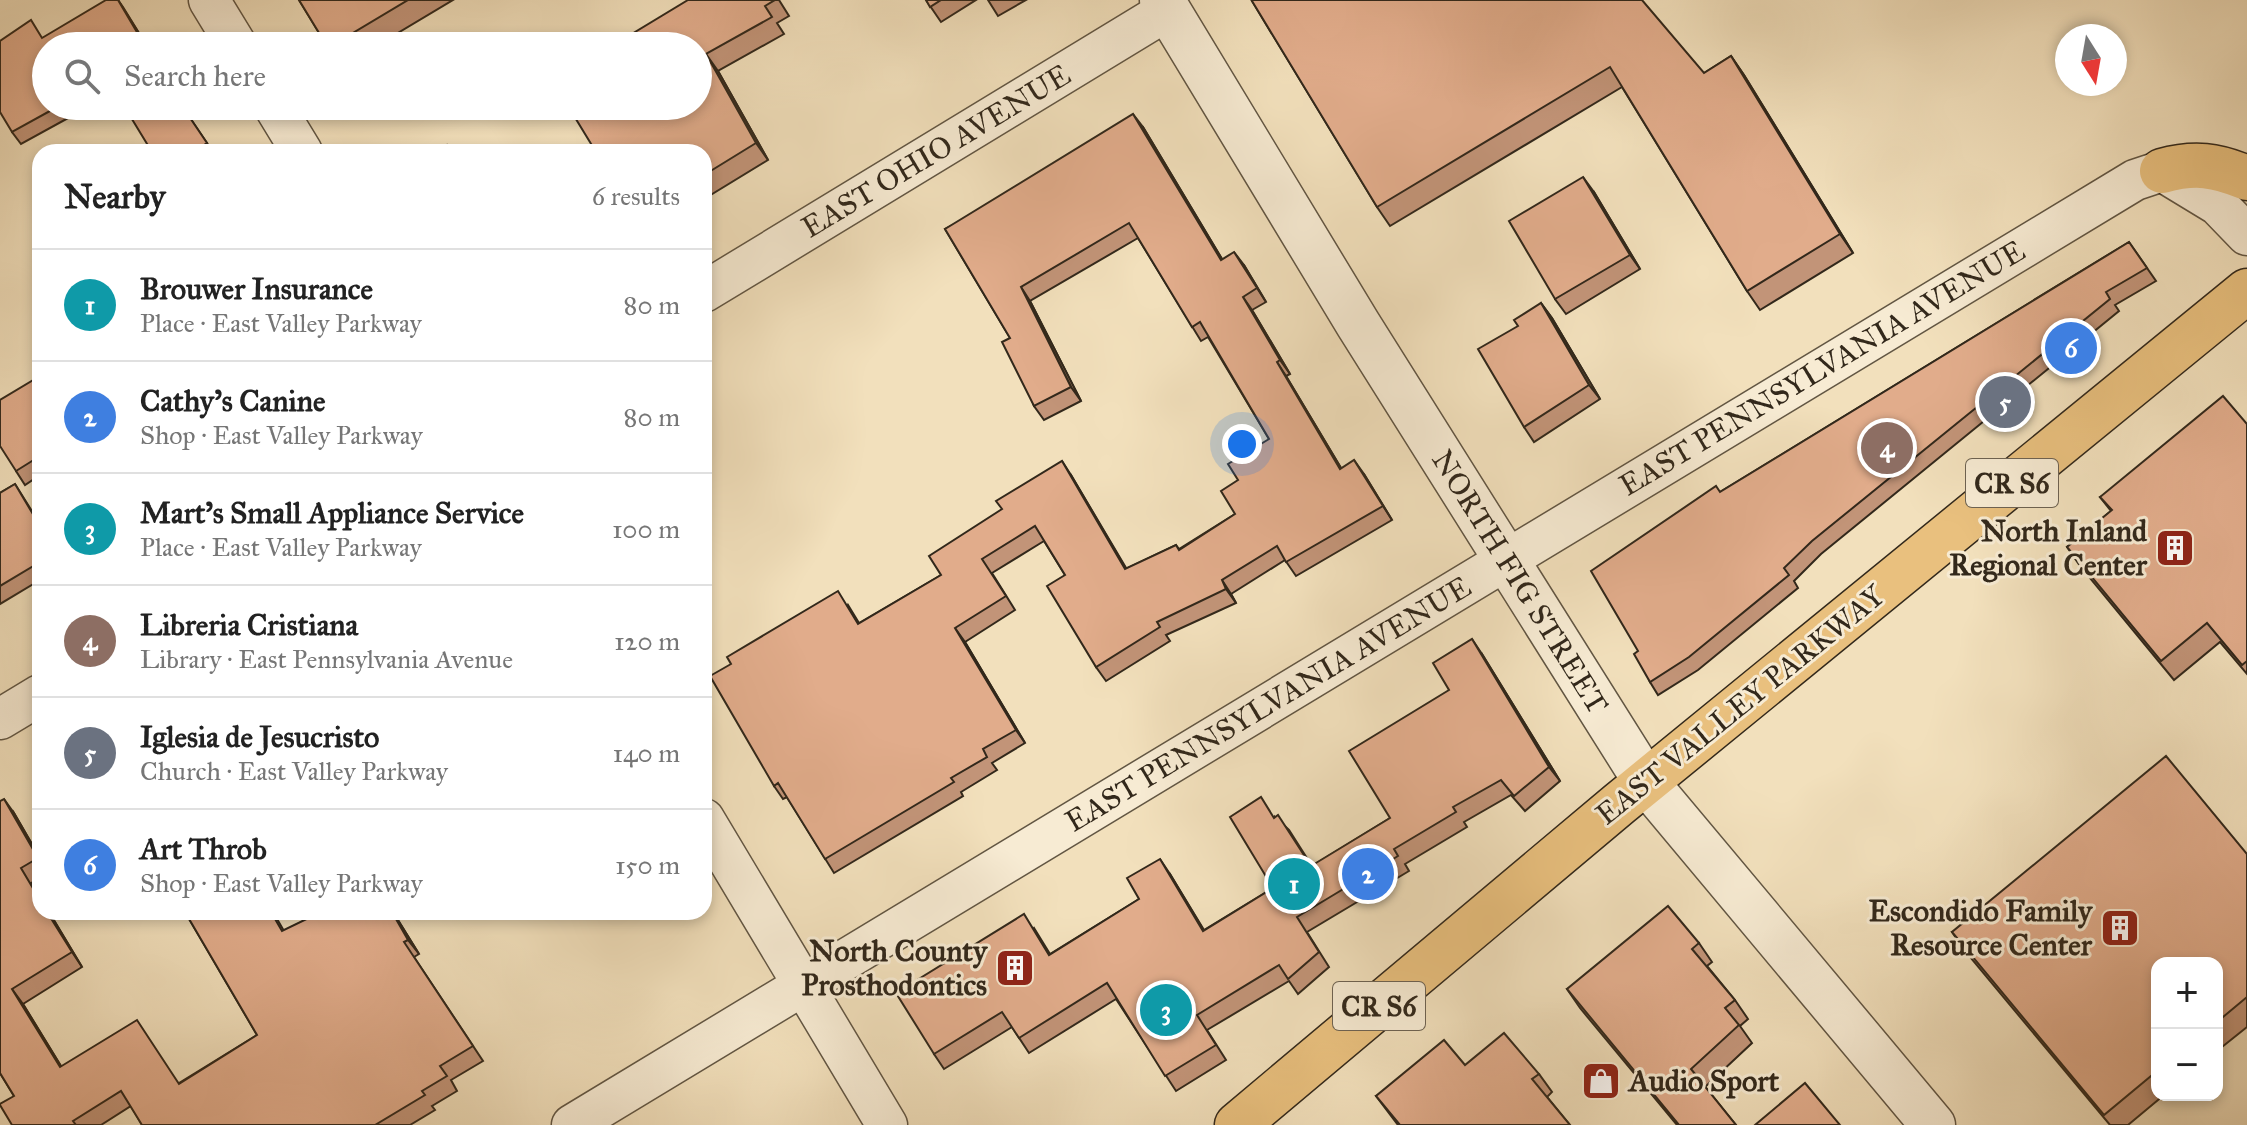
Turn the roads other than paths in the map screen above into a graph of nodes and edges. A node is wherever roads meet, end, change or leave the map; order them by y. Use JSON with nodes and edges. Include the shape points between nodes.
{"nodes":[{"id":1,"x":209,"y":0,"type":"edge"},
{"id":2,"x":1165,"y":5,"type":"edge"},
{"id":3,"x":228,"y":32,"type":"edge"},
{"id":4,"x":283,"y":120,"type":"edge"},
{"id":5,"x":297,"y":144,"type":"edge"},
{"id":6,"x":2162,"y":171,"type":"junction"},
{"id":7,"x":2247,"y":178,"type":"edge"},
{"id":8,"x":2247,"y":235,"type":"edge"},
{"id":9,"x":712,"y":287,"type":"edge"},
{"id":10,"x":2247,"y":291,"type":"edge"},
{"id":11,"x":1505,"y":560,"type":"junction"},
{"id":12,"x":32,"y":700,"type":"edge"},
{"id":13,"x":0,"y":719,"type":"edge"},
{"id":14,"x":1646,"y":782,"type":"junction"},
{"id":15,"x":712,"y":832,"type":"edge"},
{"id":16,"x":804,"y":984,"type":"junction"},
{"id":17,"x":572,"y":1125,"type":"edge"},
{"id":18,"x":887,"y":1125,"type":"edge"},
{"id":19,"x":1237,"y":1125,"type":"edge"},
{"id":20,"x":1933,"y":1125,"type":"edge"}],
"edges":[{"from":1,"to":3,"type":"street"},
{"from":2,"to":9,"type":"street","name":"EAST OHIO AVENUE"},
{"from":2,"to":11,"type":"street","name":"NORTH FIG STREET"},
{"from":4,"to":5,"type":"street"},
{"from":6,"to":7,"type":"main road","via":[[2187,164],[2216,165]]},
{"from":6,"to":8,"type":"street","via":[[2207,197]]},
{"from":6,"to":11,"type":"street","name":"EAST PENNSYLVANIA AVENUE","via":[[2135,180]]},
{"from":10,"to":14,"type":"main road","name":"EAST VALLEY PARKWAY","number":"CR S6"},
{"from":11,"to":14,"type":"street","name":"NORTH FIG STREET"},
{"from":11,"to":16,"type":"street","name":"EAST PENNSYLVANIA AVENUE"},
{"from":12,"to":13,"type":"street"},
{"from":14,"to":19,"type":"main road","name":"EAST VALLEY PARKWAY","number":"CR S6"},
{"from":14,"to":20,"type":"street","name":"NORTH FIG STREET"},
{"from":15,"to":16,"type":"street"},
{"from":16,"to":17,"type":"street","name":"EAST PENNSYLVANIA AVENUE"},
{"from":16,"to":18,"type":"street"}]}
